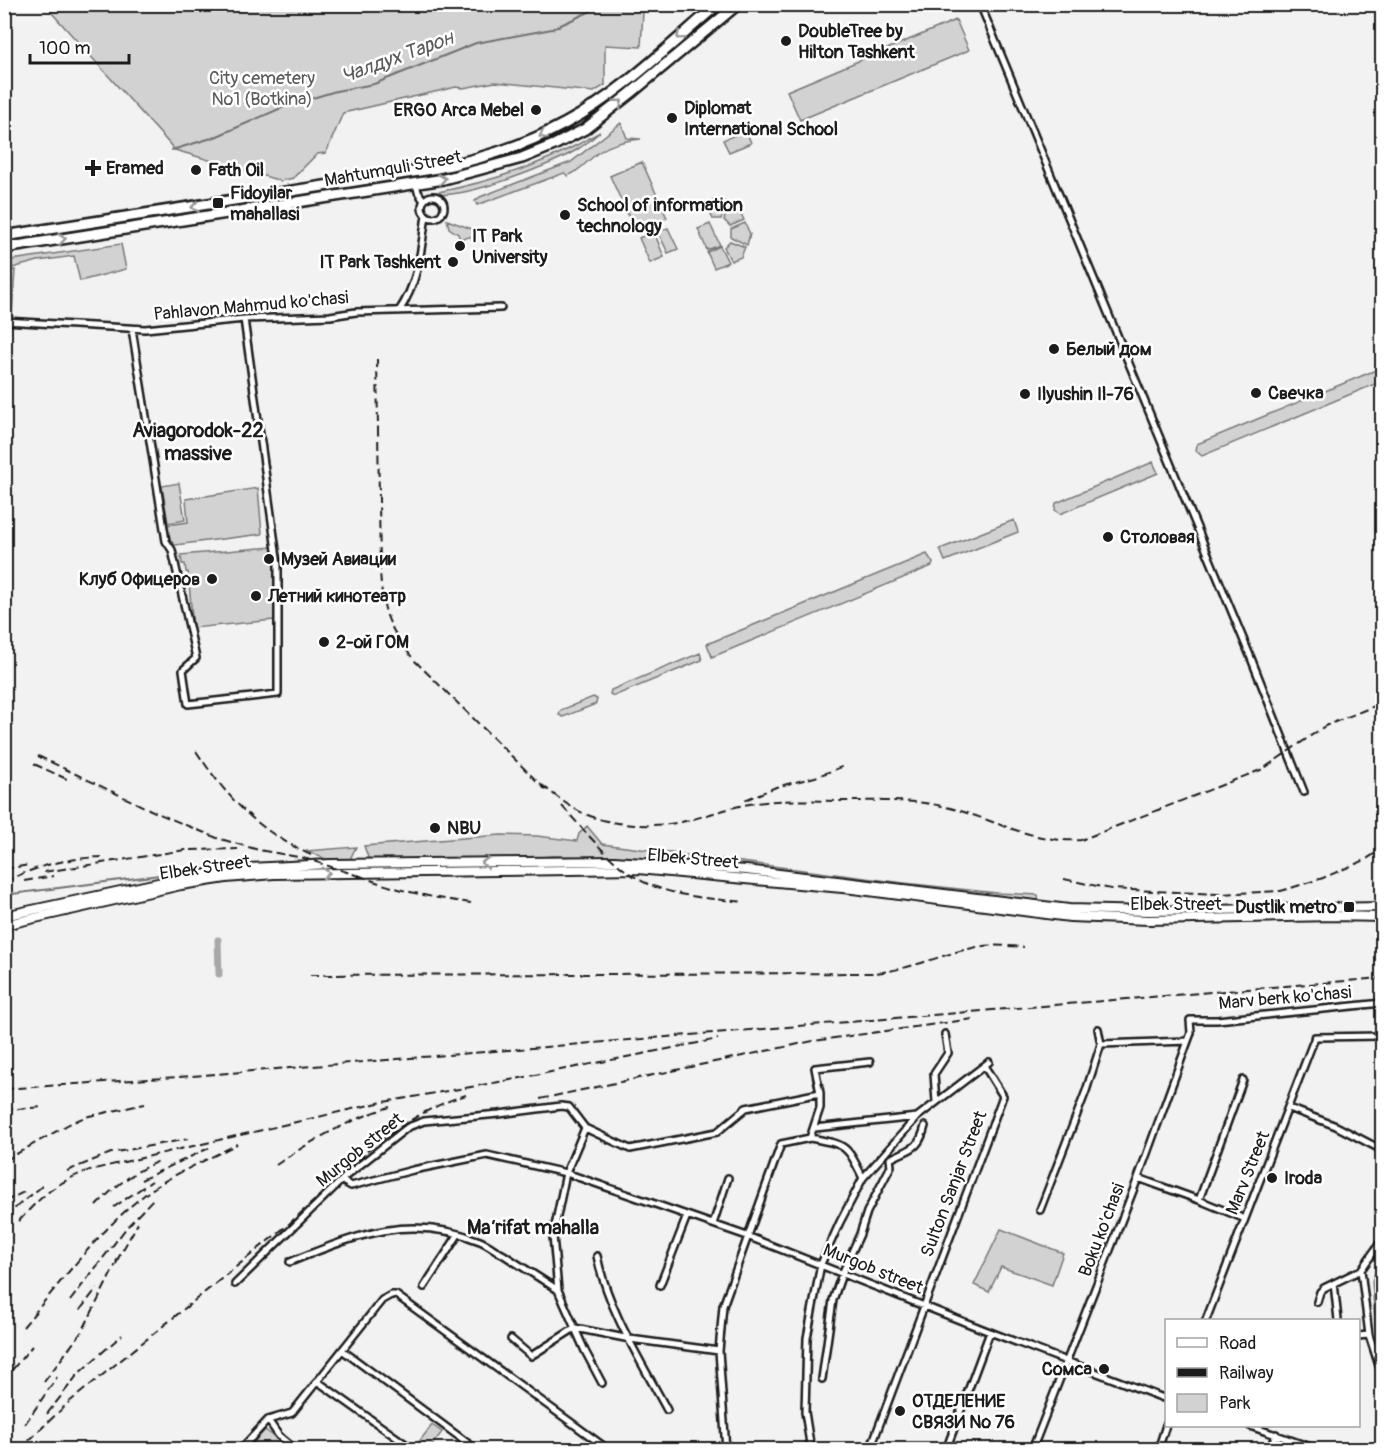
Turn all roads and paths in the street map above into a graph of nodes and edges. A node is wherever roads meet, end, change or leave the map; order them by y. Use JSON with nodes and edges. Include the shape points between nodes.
{"nodes":[{"id":1,"x":718,"y":4,"type":"edge"},
{"id":2,"x":738,"y":4,"type":"edge"},
{"id":3,"x":980,"y":4,"type":"edge"},
{"id":4,"x":416,"y":183,"type":"junction"},
{"id":5,"x":424,"y":201,"type":"junction"},
{"id":6,"x":426,"y":215,"type":"junction"},
{"id":7,"x":4,"y":237,"type":"edge"},
{"id":8,"x":4,"y":248,"type":"edge"},
{"id":9,"x":501,"y":308,"type":"dead end"},
{"id":10,"x":399,"y":311,"type":"junction"},
{"id":11,"x":244,"y":319,"type":"junction"},
{"id":12,"x":4,"y":321,"type":"edge"},
{"id":13,"x":132,"y":329,"type":"junction"},
{"id":14,"x":1304,"y":792,"type":"dead end"},
{"id":15,"x":1383,"y":907,"type":"edge"},
{"id":16,"x":4,"y":916,"type":"edge"},
{"id":17,"x":1383,"y":917,"type":"edge"},
{"id":18,"x":4,"y":925,"type":"edge"},
{"id":19,"x":1383,"y":1003,"type":"edge"},
{"id":20,"x":1190,"y":1020,"type":"joint"},
{"id":21,"x":1098,"y":1029,"type":"dead end"},
{"id":22,"x":945,"y":1034,"type":"dead end"},
{"id":23,"x":1383,"y":1036,"type":"edge"},
{"id":24,"x":1188,"y":1041,"type":"junction"},
{"id":25,"x":1101,"y":1044,"type":"junction"},
{"id":26,"x":870,"y":1062,"type":"dead end"},
{"id":27,"x":1243,"y":1080,"type":"dead end"},
{"id":28,"x":820,"y":1094,"type":"junction"},
{"id":29,"x":936,"y":1102,"type":"junction"},
{"id":30,"x":1289,"y":1108,"type":"junction"},
{"id":31,"x":917,"y":1117,"type":"junction"},
{"id":32,"x":925,"y":1126,"type":"dead end"},
{"id":33,"x":585,"y":1128,"type":"junction"},
{"id":34,"x":815,"y":1128,"type":"junction"},
{"id":35,"x":810,"y":1138,"type":"junction"},
{"id":36,"x":1383,"y":1150,"type":"edge"},
{"id":37,"x":566,"y":1173,"type":"junction"},
{"id":38,"x":728,"y":1178,"type":"dead end"},
{"id":39,"x":863,"y":1178,"type":"junction"},
{"id":40,"x":1138,"y":1178,"type":"junction"},
{"id":41,"x":344,"y":1182,"type":"dead end"},
{"id":42,"x":1200,"y":1200,"type":"junction"},
{"id":43,"x":1040,"y":1210,"type":"dead end"},
{"id":44,"x":687,"y":1216,"type":"junction"},
{"id":45,"x":1245,"y":1219,"type":"junction"},
{"id":46,"x":713,"y":1224,"type":"junction"},
{"id":47,"x":458,"y":1235,"type":"junction"},
{"id":48,"x":747,"y":1236,"type":"junction"},
{"id":49,"x":1383,"y":1240,"type":"edge"},
{"id":50,"x":597,"y":1256,"type":"dead end"},
{"id":51,"x":290,"y":1262,"type":"dead end"},
{"id":52,"x":821,"y":1264,"type":"junction"},
{"id":53,"x":1361,"y":1270,"type":"junction"},
{"id":54,"x":842,"y":1274,"type":"junction"},
{"id":55,"x":1334,"y":1283,"type":"junction"},
{"id":56,"x":235,"y":1284,"type":"dead end"},
{"id":57,"x":660,"y":1285,"type":"dead end"},
{"id":58,"x":424,"y":1287,"type":"dead end"},
{"id":59,"x":558,"y":1290,"type":"junction"},
{"id":60,"x":1317,"y":1302,"type":"dead end"},
{"id":61,"x":924,"y":1306,"type":"junction"},
{"id":62,"x":1206,"y":1319,"type":"edge"},
{"id":63,"x":1338,"y":1319,"type":"edge"},
{"id":64,"x":575,"y":1328,"type":"junction"},
{"id":65,"x":990,"y":1332,"type":"junction"},
{"id":66,"x":1368,"y":1335,"type":"junction"},
{"id":67,"x":1360,"y":1336,"type":"edge"},
{"id":68,"x":511,"y":1339,"type":"dead end"},
{"id":69,"x":630,"y":1339,"type":"junction"},
{"id":70,"x":342,"y":1350,"type":"junction"},
{"id":71,"x":719,"y":1351,"type":"junction"},
{"id":72,"x":1376,"y":1352,"type":"junction"},
{"id":73,"x":1383,"y":1353,"type":"edge"},
{"id":74,"x":1067,"y":1360,"type":"junction"},
{"id":75,"x":1383,"y":1375,"type":"edge"},
{"id":76,"x":822,"y":1379,"type":"dead end"},
{"id":77,"x":317,"y":1381,"type":"junction"},
{"id":78,"x":602,"y":1383,"type":"dead end"},
{"id":79,"x":1165,"y":1398,"type":"edge"},
{"id":80,"x":667,"y":1410,"type":"dead end"},
{"id":81,"x":1383,"y":1417,"type":"edge"},
{"id":82,"x":268,"y":1420,"type":"junction"},
{"id":83,"x":1166,"y":1427,"type":"edge"},
{"id":84,"x":1256,"y":1427,"type":"edge"},
{"id":85,"x":1276,"y":1434,"type":"junction"},
{"id":86,"x":240,"y":1449,"type":"edge"},
{"id":87,"x":296,"y":1449,"type":"edge"},
{"id":88,"x":414,"y":1449,"type":"edge"},
{"id":89,"x":477,"y":1449,"type":"edge"},
{"id":90,"x":609,"y":1449,"type":"edge"},
{"id":91,"x":726,"y":1449,"type":"edge"},
{"id":92,"x":811,"y":1449,"type":"edge"},
{"id":93,"x":870,"y":1449,"type":"edge"},
{"id":94,"x":946,"y":1449,"type":"edge"},
{"id":95,"x":1032,"y":1449,"type":"edge"},
{"id":96,"x":1158,"y":1449,"type":"edge"},
{"id":97,"x":1269,"y":1449,"type":"edge"},
{"id":98,"x":1319,"y":1449,"type":"edge"},
{"id":99,"x":1380,"y":1449,"type":"edge"}],
"edges":[{"from":1,"to":7,"type":"main road","name":"Mahtumquli Street","one_way":true,"via":[[601,101],[552,131],[499,153],[419,171]]},
{"from":4,"to":2,"type":"main road","name":"Mahtumquli Street","one_way":true,"via":[[511,162],[575,134],[618,104]]},
{"from":3,"to":14,"type":"street"},
{"from":4,"to":5,"type":"street"},
{"from":8,"to":4,"type":"main road","name":"Mahtumquli Street","one_way":true},
{"from":5,"to":6,"type":"street"},
{"from":5,"to":6,"type":"street","via":[[436,196],[444,206],[437,217]]},
{"from":6,"to":10,"type":"street","via":[[416,279]]},
{"from":9,"to":10,"type":"street","name":"Pahlavon Mahmud ko'chasi"},
{"from":10,"to":11,"type":"street","name":"Pahlavon Mahmud ko'chasi"},
{"from":11,"to":13,"type":"street","name":"Pahlavon Mahmud ko'chasi"},
{"from":11,"to":13,"type":"street","via":[[278,566],[278,694],[188,704],[183,670],[196,658],[172,550],[166,541]]},
{"from":12,"to":13,"type":"street","name":"Pahlavon Mahmud ko'chasi"},
{"from":15,"to":16,"type":"main road","name":"Elbek Street","one_way":true,"via":[[1069,909],[746,870],[614,861],[249,868],[170,880]]},
{"from":18,"to":17,"type":"main road","name":"Elbek Street","one_way":true,"via":[[226,878],[638,869],[853,889],[1070,917]]},
{"from":19,"to":20,"type":"street","name":"Marv berk ko'chasi"},
{"from":20,"to":24,"type":"street","name":"Boku ko'chasi"},
{"from":21,"to":25,"type":"street"},
{"from":22,"to":29,"type":"street","via":[[948,1053],[935,1071]]},
{"from":23,"to":30,"type":"street","name":"Marv Street","via":[[1315,1037]]},
{"from":24,"to":25,"type":"street"},
{"from":24,"to":40,"type":"street","name":"Boku ko'chasi"},
{"from":25,"to":43,"type":"street"},
{"from":26,"to":28,"type":"street","via":[[815,1068]]},
{"from":27,"to":42,"type":"street"},
{"from":28,"to":33,"type":"street","via":[[746,1108],[717,1132],[630,1149]]},
{"from":28,"to":34,"type":"street"},
{"from":29,"to":31,"type":"street"},
{"from":29,"to":61,"type":"street","name":"Sulton Sanjar Street","via":[[987,1064],[1003,1096]]},
{"from":30,"to":36,"type":"street"},
{"from":30,"to":45,"type":"street","name":"Marv Street"},
{"from":31,"to":34,"type":"street"},
{"from":31,"to":39,"type":"street"},
{"from":32,"to":54,"type":"street","via":[[916,1148],[890,1159],[891,1166]]},
{"from":33,"to":37,"type":"street"},
{"from":33,"to":56,"type":"street","name":"Murgob street","via":[[569,1107],[561,1106],[416,1123],[346,1176]]},
{"from":34,"to":35,"type":"street"},
{"from":35,"to":39,"type":"street","via":[[832,1142],[849,1151]]},
{"from":35,"to":48,"type":"street","via":[[782,1144]]},
{"from":37,"to":41,"type":"street","name":"Murgob street","via":[[487,1155],[351,1186]]},
{"from":37,"to":44,"type":"street","name":"Murgob street"},
{"from":37,"to":59,"type":"street","via":[[553,1236]]},
{"from":38,"to":46,"type":"street"},
{"from":39,"to":52,"type":"street"},
{"from":40,"to":42,"type":"street"},
{"from":40,"to":74,"type":"street","name":"Boku ko'chasi"},
{"from":42,"to":45,"type":"street"},
{"from":44,"to":46,"type":"street","name":"Murgob street"},
{"from":44,"to":57,"type":"street"},
{"from":45,"to":62,"type":"street","name":"Marv Street"},
{"from":46,"to":48,"type":"street","name":"Murgob street"},
{"from":47,"to":51,"type":"street","via":[[419,1228],[376,1231]]},
{"from":47,"to":58,"type":"street"},
{"from":47,"to":59,"type":"street","via":[[482,1242]]},
{"from":48,"to":52,"type":"street","name":"Murgob street"},
{"from":48,"to":71,"type":"street","via":[[723,1306]]},
{"from":49,"to":53,"type":"street"},
{"from":50,"to":69,"type":"street","via":[[600,1272]]},
{"from":52,"to":54,"type":"street","name":"Murgob street"},
{"from":52,"to":92,"type":"street","via":[[807,1338],[805,1412]]},
{"from":53,"to":55,"type":"street"},
{"from":53,"to":66,"type":"street"},
{"from":54,"to":61,"type":"street","name":"Murgob street"},
{"from":54,"to":76,"type":"street","via":[[833,1300]]},
{"from":55,"to":60,"type":"street","via":[[1321,1290]]},
{"from":55,"to":63,"type":"street"},
{"from":59,"to":64,"type":"street"},
{"from":61,"to":65,"type":"street","name":"Murgob street"},
{"from":61,"to":93,"type":"street","name":"Sulton Sanjar Street"},
{"from":64,"to":68,"type":"street","via":[[531,1356]]},
{"from":64,"to":69,"type":"street"},
{"from":64,"to":78,"type":"street"},
{"from":65,"to":74,"type":"street","name":"Murgob street"},
{"from":65,"to":94,"type":"street"},
{"from":66,"to":67,"type":"street"},
{"from":66,"to":72,"type":"street"},
{"from":69,"to":71,"type":"street"},
{"from":69,"to":80,"type":"street"},
{"from":70,"to":77,"type":"street"},
{"from":70,"to":89,"type":"street"},
{"from":70,"to":90,"type":"street","via":[[382,1300],[396,1295]]},
{"from":71,"to":91,"type":"street"},
{"from":72,"to":73,"type":"street"},
{"from":72,"to":75,"type":"street"},
{"from":74,"to":79,"type":"street","name":"Murgob street"},
{"from":74,"to":95,"type":"street","name":"Boku ko'chasi"},
{"from":77,"to":82,"type":"street","via":[[292,1413]]},
{"from":77,"to":88,"type":"street"},
{"from":81,"to":99,"type":"street"},
{"from":82,"to":86,"type":"street"},
{"from":82,"to":87,"type":"street","via":[[279,1437]]},
{"from":83,"to":96,"type":"street"},
{"from":84,"to":85,"type":"street"},
{"from":85,"to":97,"type":"street"},
{"from":85,"to":98,"type":"street"}]}
